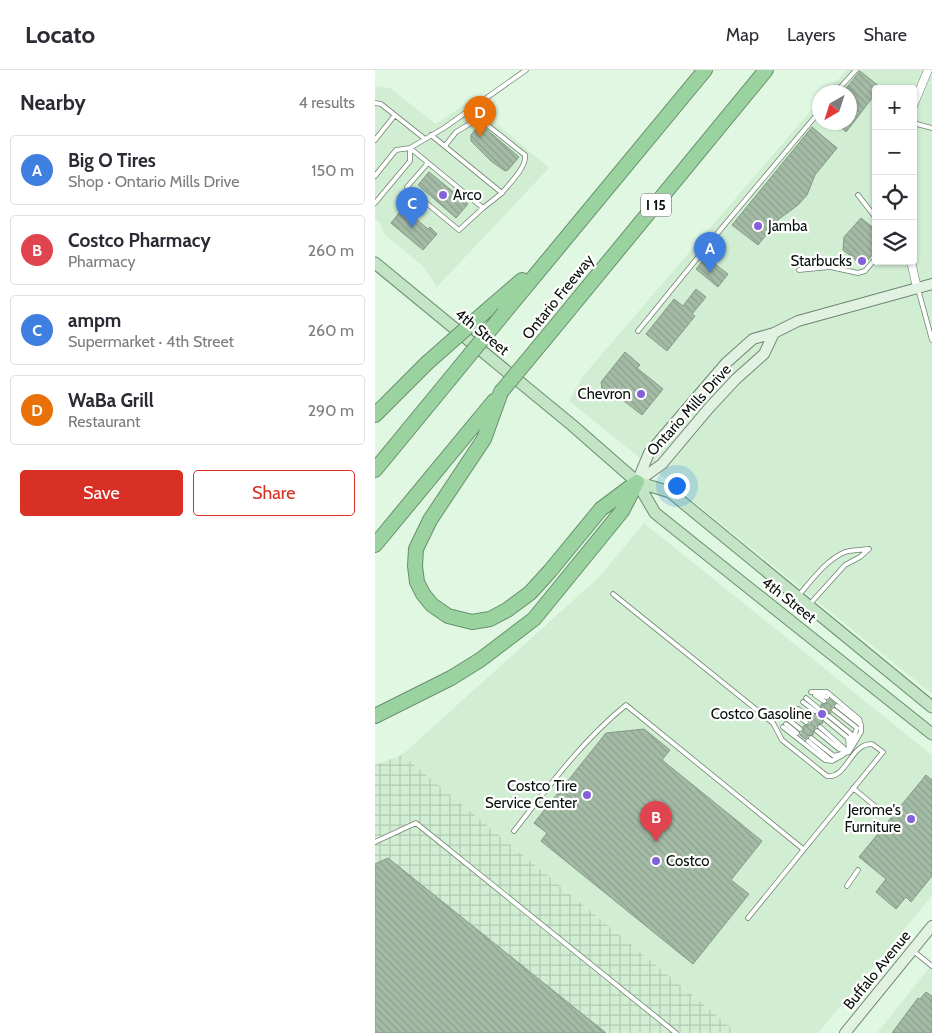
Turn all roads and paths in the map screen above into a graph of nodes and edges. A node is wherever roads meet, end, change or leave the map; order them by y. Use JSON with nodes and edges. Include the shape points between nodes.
{"nodes":[{"id":1,"x":526,"y":70,"type":"edge"},
{"id":2,"x":705,"y":70,"type":"edge"},
{"id":3,"x":766,"y":70,"type":"edge"},
{"id":4,"x":856,"y":70,"type":"edge"},
{"id":5,"x":928,"y":70,"type":"edge"},
{"id":6,"x":842,"y":85,"type":"edge"},
{"id":7,"x":917,"y":96,"type":"edge"},
{"id":8,"x":375,"y":103,"type":"edge"},
{"id":9,"x":395,"y":115,"type":"junction"},
{"id":10,"x":812,"y":120,"type":"edge"},
{"id":11,"x":917,"y":124,"type":"edge"},
{"id":12,"x":932,"y":128,"type":"edge"},
{"id":13,"x":431,"y":135,"type":"junction"},
{"id":14,"x":425,"y":139,"type":"junction"},
{"id":15,"x":375,"y":140,"type":"edge"},
{"id":16,"x":445,"y":146,"type":"junction"},
{"id":17,"x":410,"y":148,"type":"junction"},
{"id":18,"x":427,"y":163,"type":"junction"},
{"id":19,"x":375,"y":176,"type":"edge"},
{"id":20,"x":502,"y":193,"type":"junction"},
{"id":21,"x":858,"y":195,"type":"dead end"},
{"id":22,"x":375,"y":203,"type":"edge"},
{"id":23,"x":483,"y":208,"type":"junction"},
{"id":24,"x":872,"y":213,"type":"edge"},
{"id":25,"x":553,"y":253,"type":"junction"},
{"id":26,"x":375,"y":263,"type":"edge"},
{"id":27,"x":872,"y":263,"type":"edge"},
{"id":28,"x":912,"y":265,"type":"edge"},
{"id":29,"x":799,"y":270,"type":"dead end"},
{"id":30,"x":932,"y":284,"type":"edge"},
{"id":31,"x":917,"y":288,"type":"junction"},
{"id":32,"x":638,"y":331,"type":"dead end"},
{"id":33,"x":774,"y":333,"type":"junction"},
{"id":34,"x":932,"y":340,"type":"edge"},
{"id":35,"x":375,"y":415,"type":"edge"},
{"id":36,"x":488,"y":415,"type":"junction"},
{"id":37,"x":375,"y":470,"type":"edge"},
{"id":38,"x":637,"y":482,"type":"junction"},
{"id":39,"x":375,"y":545,"type":"edge"},
{"id":40,"x":613,"y":594,"type":"dead end"},
{"id":41,"x":797,"y":597,"type":"junction"},
{"id":42,"x":808,"y":606,"type":"junction"},
{"id":43,"x":825,"y":699,"type":"dead end"},
{"id":44,"x":805,"y":700,"type":"dead end"},
{"id":45,"x":932,"y":707,"type":"edge"},
{"id":46,"x":817,"y":710,"type":"dead end"},
{"id":47,"x":796,"y":711,"type":"dead end"},
{"id":48,"x":375,"y":716,"type":"edge"},
{"id":49,"x":827,"y":718,"type":"dead end"},
{"id":50,"x":808,"y":720,"type":"dead end"},
{"id":51,"x":861,"y":724,"type":"junction"},
{"id":52,"x":818,"y":729,"type":"dead end"},
{"id":53,"x":799,"y":731,"type":"dead end"},
{"id":54,"x":932,"y":734,"type":"edge"},
{"id":55,"x":849,"y":752,"type":"junction"},
{"id":56,"x":853,"y":756,"type":"junction"},
{"id":57,"x":832,"y":761,"type":"junction"},
{"id":58,"x":853,"y":788,"type":"junction"},
{"id":59,"x":876,"y":807,"type":"dead end"},
{"id":60,"x":514,"y":830,"type":"dead end"},
{"id":61,"x":375,"y":842,"type":"edge"},
{"id":62,"x":803,"y":849,"type":"junction"},
{"id":63,"x":858,"y":870,"type":"dead end"},
{"id":64,"x":847,"y":886,"type":"dead end"},
{"id":65,"x":747,"y":918,"type":"dead end"},
{"id":66,"x":932,"y":926,"type":"edge"},
{"id":67,"x":912,"y":950,"type":"junction"},
{"id":68,"x":932,"y":966,"type":"edge"},
{"id":69,"x":677,"y":1033,"type":"edge"},
{"id":70,"x":845,"y":1033,"type":"edge"}],
"edges":[{"from":1,"to":13,"type":"lane"},
{"from":2,"to":25,"type":"highway","name":"Ontario Freeway"},
{"from":3,"to":36,"type":"highway","name":"Ontario Freeway","number":"I 15","bridge":true,"via":[[501,392]]},
{"from":4,"to":6,"type":"lane"},
{"from":5,"to":7,"type":"street"},
{"from":8,"to":9,"type":"lane"},
{"from":9,"to":14,"type":"lane"},
{"from":9,"to":15,"type":"lane"},
{"from":10,"to":32,"type":"lane"},
{"from":11,"to":12,"type":"lane"},
{"from":13,"to":14,"type":"lane"},
{"from":13,"to":16,"type":"lane"},
{"from":14,"to":17,"type":"lane"},
{"from":16,"to":20,"type":"lane"},
{"from":16,"to":20,"type":"lane","via":[[457,132],[475,120],[481,120],[525,155],[520,171]]},
{"from":17,"to":18,"type":"lane"},
{"from":17,"to":19,"type":"lane","via":[[396,150]]},
{"from":17,"to":22,"type":"lane","via":[[410,161]]},
{"from":18,"to":23,"type":"lane"},
{"from":18,"to":23,"type":"lane","via":[[407,187],[459,230]]},
{"from":20,"to":23,"type":"lane"},
{"from":21,"to":24,"type":"lane"},
{"from":25,"to":35,"type":"highway","bridge":true,"via":[[427,363]]},
{"from":25,"to":37,"type":"highway","name":"Ontario Freeway","bridge":true},
{"from":26,"to":38,"type":"main road","name":"4th Street"},
{"from":27,"to":29,"type":"lane","via":[[865,271],[858,273],[830,266]]},
{"from":28,"to":31,"type":"street"},
{"from":30,"to":31,"type":"street","name":"Ontario Mills Drive"},
{"from":31,"to":33,"type":"street","name":"Ontario Mills Drive","via":[[798,321]]},
{"from":31,"to":34,"type":"lane"},
{"from":33,"to":38,"type":"street","name":"Ontario Mills Drive","via":[[764,354],[729,386],[662,464]]},
{"from":33,"to":38,"type":"street","name":"Ontario Mills Drive","via":[[753,339],[726,363],[649,453]]},
{"from":36,"to":38,"type":"highway","via":[[484,439],[430,520],[416,549],[417,582],[432,605],[449,616],[472,622],[490,619],[507,610],[530,593],[601,509]]},
{"from":36,"to":39,"type":"highway","name":"Ontario Freeway","number":"I 15"},
{"from":38,"to":41,"type":"main road","name":"4th Street","via":[[670,492]]},
{"from":38,"to":48,"type":"highway","via":[[622,511],[534,619],[451,678]]},
{"from":38,"to":54,"type":"main road","name":"4th Street","via":[[655,513]]},
{"from":40,"to":56,"type":"lane","via":[[773,723],[782,740],[827,776],[837,774]]},
{"from":41,"to":42,"type":"main road","name":"4th Street"},
{"from":41,"to":42,"type":"lane","via":[[834,559],[846,552],[869,549],[845,565]]},
{"from":42,"to":45,"type":"main road","name":"4th Street"},
{"from":43,"to":51,"type":"lane","via":[[811,692],[827,692]]},
{"from":44,"to":46,"type":"lane"},
{"from":47,"to":50,"type":"lane"},
{"from":49,"to":55,"type":"lane","via":[[848,738]]},
{"from":51,"to":55,"type":"lane","via":[[861,732]]},
{"from":51,"to":55,"type":"lane","via":[[836,708],[857,728]]},
{"from":52,"to":55,"type":"lane","via":[[839,749]]},
{"from":53,"to":57,"type":"lane","via":[[786,724],[825,760]]},
{"from":55,"to":56,"type":"lane"},
{"from":55,"to":57,"type":"lane"},
{"from":55,"to":57,"type":"lane","via":[[834,756],[810,740]]},
{"from":56,"to":58,"type":"lane","via":[[860,747],[872,744],[883,752]]},
{"from":58,"to":59,"type":"lane"},
{"from":58,"to":62,"type":"lane"},
{"from":60,"to":62,"type":"lane","via":[[567,763],[604,723],[626,705]]},
{"from":61,"to":69,"type":"lane","via":[[416,822]]},
{"from":62,"to":65,"type":"lane"},
{"from":63,"to":64,"type":"lane"},
{"from":66,"to":67,"type":"street","name":"Buffalo Avenue"},
{"from":67,"to":68,"type":"lane"},
{"from":67,"to":70,"type":"street","name":"Buffalo Avenue"}]}
